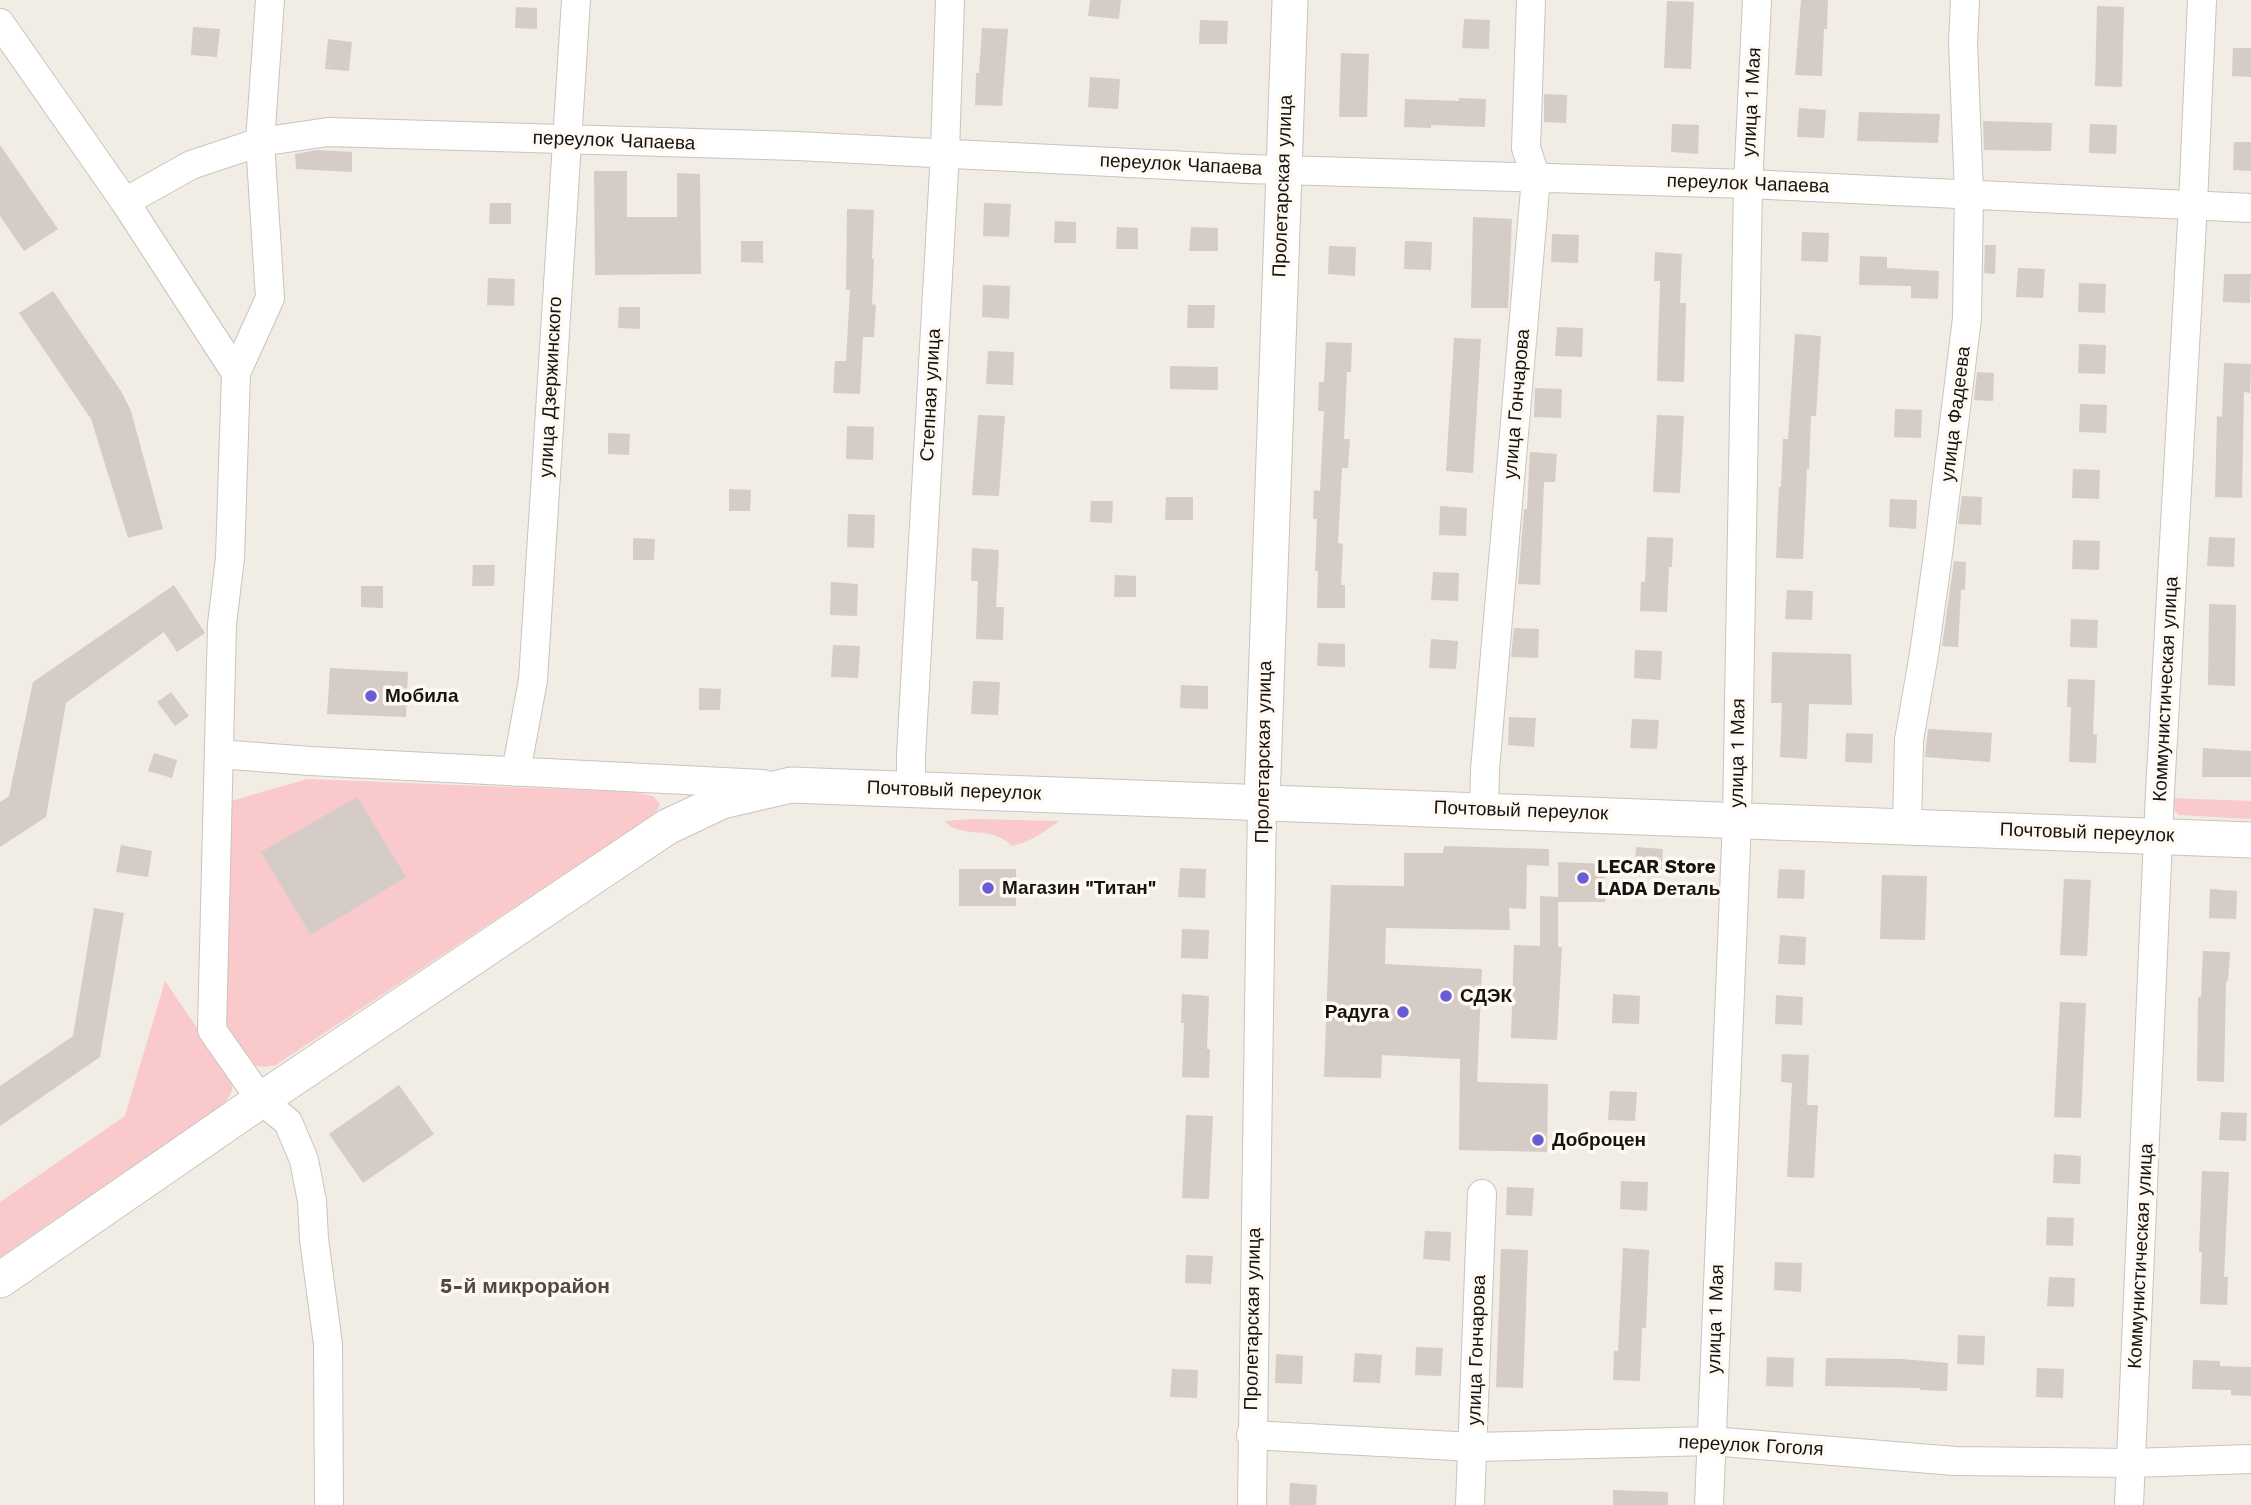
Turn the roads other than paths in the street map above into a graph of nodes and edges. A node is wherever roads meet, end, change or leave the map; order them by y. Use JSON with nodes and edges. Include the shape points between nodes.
{"nodes":[{"id":1,"x":270,"y":0,"type":"edge"},
{"id":2,"x":576,"y":0,"type":"edge"},
{"id":3,"x":950,"y":0,"type":"edge"},
{"id":4,"x":1290,"y":0,"type":"edge"},
{"id":5,"x":1531,"y":0,"type":"edge"},
{"id":6,"x":1757,"y":0,"type":"edge"},
{"id":7,"x":1965,"y":0,"type":"edge"},
{"id":8,"x":2202,"y":0,"type":"edge"},
{"id":9,"x":0,"y":23,"type":"edge"},
{"id":10,"x":566,"y":140,"type":"junction"},
{"id":11,"x":260,"y":142,"type":"junction"},
{"id":12,"x":945,"y":152,"type":"junction"},
{"id":13,"x":1283,"y":169,"type":"junction"},
{"id":14,"x":1536,"y":178,"type":"junction"},
{"id":15,"x":1748,"y":184,"type":"junction"},
{"id":16,"x":1969,"y":193,"type":"junction"},
{"id":17,"x":125,"y":202,"type":"junction"},
{"id":18,"x":2193,"y":204,"type":"junction"},
{"id":19,"x":2251,"y":208,"type":"edge"},
{"id":20,"x":236,"y":373,"type":"junction"},
{"id":21,"x":219,"y":754,"type":"junction"},
{"id":22,"x":516,"y":772,"type":"junction"},
{"id":23,"x":791,"y":785,"type":"junction"},
{"id":24,"x":911,"y":790,"type":"junction"},
{"id":25,"x":1262,"y":801,"type":"junction"},
{"id":26,"x":1484,"y":810,"type":"junction"},
{"id":27,"x":1737,"y":820,"type":"junction"},
{"id":28,"x":1907,"y":826,"type":"junction"},
{"id":29,"x":2160,"y":836,"type":"junction"},
{"id":30,"x":2251,"y":840,"type":"edge"},
{"id":31,"x":261,"y":1100,"type":"junction"},
{"id":32,"x":1482,"y":1194,"type":"dead end"},
{"id":33,"x":0,"y":1280,"type":"edge"},
{"id":34,"x":1251,"y":1435,"type":"junction"},
{"id":35,"x":1711,"y":1441,"type":"junction"},
{"id":36,"x":1474,"y":1447,"type":"junction"},
{"id":37,"x":2251,"y":1459,"type":"edge"},
{"id":38,"x":2132,"y":1463,"type":"junction"},
{"id":39,"x":330,"y":1505,"type":"edge"},
{"id":40,"x":1252,"y":1505,"type":"edge"},
{"id":41,"x":1470,"y":1505,"type":"edge"},
{"id":42,"x":1709,"y":1505,"type":"edge"},
{"id":43,"x":2129,"y":1505,"type":"edge"}],
"edges":[{"from":1,"to":11,"type":"street"},
{"from":2,"to":10,"type":"street","name":"улица Дзержинского"},
{"from":3,"to":12,"type":"street","name":"Степная улица"},
{"from":4,"to":13,"type":"main road","name":"Пролетарская улица"},
{"from":5,"to":14,"type":"street","name":"улица Гончарова","via":[[1526,148]]},
{"from":6,"to":15,"type":"street","name":"улица 1 Мая"},
{"from":7,"to":16,"type":"street","name":"улица Фадеева"},
{"from":8,"to":18,"type":"street","name":"Коммунистическая улица"},
{"from":9,"to":17,"type":"street"},
{"from":10,"to":11,"type":"street","name":"переулок Чапаева","via":[[328,132]]},
{"from":10,"to":12,"type":"street","name":"переулок Чапаева"},
{"from":10,"to":22,"type":"street","name":"улица Дзержинского","via":[[533,680]]},
{"from":11,"to":17,"type":"street","name":"переулок Чапаева","via":[[191,165]]},
{"from":11,"to":20,"type":"street","via":[[270,298]]},
{"from":12,"to":13,"type":"street","name":"переулок Чапаева"},
{"from":12,"to":24,"type":"street","name":"Степная улица"},
{"from":13,"to":14,"type":"street","name":"переулок Чапаева"},
{"from":13,"to":25,"type":"main road","name":"Пролетарская улица"},
{"from":14,"to":15,"type":"street","name":"переулок Чапаева"},
{"from":14,"to":26,"type":"street","name":"улица Гончарова"},
{"from":15,"to":16,"type":"street","name":"переулок Чапаева"},
{"from":15,"to":27,"type":"street","name":"улица 1 Мая"},
{"from":16,"to":18,"type":"street","name":"переулок Чапаева"},
{"from":16,"to":28,"type":"street","name":"улица Фадеева","via":[[1967,318],[1909,740]]},
{"from":17,"to":20,"type":"street"},
{"from":18,"to":19,"type":"street","name":"переулок Чапаева"},
{"from":18,"to":29,"type":"street","name":"Коммунистическая улица"},
{"from":20,"to":21,"type":"street"},
{"from":21,"to":22,"type":"street"},
{"from":21,"to":31,"type":"street","via":[[212,1030]]},
{"from":22,"to":23,"type":"street"},
{"from":23,"to":24,"type":"main road","name":"Почтовый переулок"},
{"from":23,"to":31,"type":"main road","name":"Почтовый переулок","via":[[722,802],[667,827]]},
{"from":24,"to":25,"type":"main road","name":"Почтовый переулок"},
{"from":25,"to":26,"type":"main road","name":"Почтовый переулок"},
{"from":25,"to":34,"type":"street","name":"Пролетарская улица"},
{"from":26,"to":27,"type":"main road","name":"Почтовый переулок"},
{"from":27,"to":28,"type":"main road","name":"Почтовый переулок"},
{"from":27,"to":35,"type":"street","name":"улица 1 Мая"},
{"from":28,"to":29,"type":"main road","name":"Почтовый переулок"},
{"from":29,"to":30,"type":"main road","name":"Почтовый переулок"},
{"from":29,"to":38,"type":"street","name":"Коммунистическая улица"},
{"from":31,"to":33,"type":"main road","name":"Почтовый переулок"},
{"from":31,"to":39,"type":"street","via":[[288,1122],[304,1160],[312,1201],[328,1344]]},
{"from":32,"to":36,"type":"street","name":"улица Гончарова"},
{"from":34,"to":36,"type":"street","name":"переулок Гоголя"},
{"from":34,"to":40,"type":"street","name":"Пролетарская улица"},
{"from":35,"to":36,"type":"street","name":"переулок Гоголя"},
{"from":35,"to":38,"type":"street","name":"переулок Гоголя","via":[[1955,1461]]},
{"from":35,"to":42,"type":"street","name":"улица 1 Мая"},
{"from":36,"to":41,"type":"street","name":"улица Гончарова"},
{"from":37,"to":38,"type":"street","name":"переулок Гоголя"},
{"from":38,"to":43,"type":"street","name":"Коммунистическая улица"}]}
